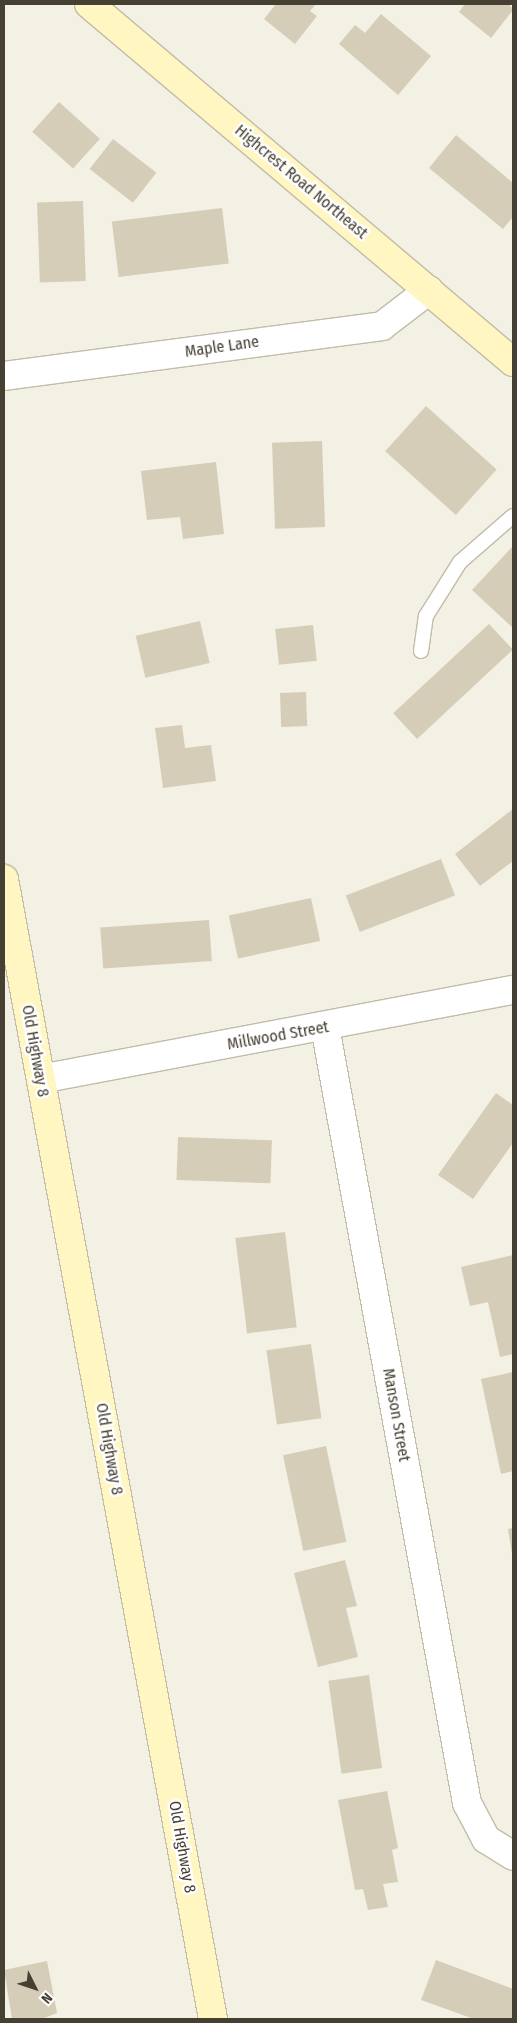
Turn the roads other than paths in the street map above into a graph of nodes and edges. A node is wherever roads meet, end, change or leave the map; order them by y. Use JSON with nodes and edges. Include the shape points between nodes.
{"nodes":[{"id":1,"x":89,"y":4,"type":"edge"},
{"id":2,"x":429,"y":290,"type":"junction"},
{"id":3,"x":513,"y":362,"type":"edge"},
{"id":4,"x":4,"y":376,"type":"edge"},
{"id":5,"x":513,"y":516,"type":"edge"},
{"id":6,"x":421,"y":651,"type":"dead end"},
{"id":7,"x":4,"y":879,"type":"edge"},
{"id":8,"x":512,"y":994,"type":"edge"},
{"id":9,"x":325,"y":1027,"type":"junction"},
{"id":10,"x":40,"y":1079,"type":"junction"},
{"id":11,"x":513,"y":1856,"type":"edge"},
{"id":12,"x":213,"y":2019,"type":"edge"}],
"edges":[{"from":1,"to":2,"type":"street","name":"Highcrest Road Northeast"},
{"from":2,"to":3,"type":"street","name":"Highcrest Road Northeast"},
{"from":2,"to":4,"type":"street","name":"Maple Lane","via":[[382,326]]},
{"from":5,"to":6,"type":"lane","via":[[460,562],[426,616]]},
{"from":7,"to":10,"type":"street","name":"Old Highway 8"},
{"from":8,"to":9,"type":"street","name":"Millwood Street"},
{"from":9,"to":10,"type":"street","name":"Millwood Street"},
{"from":9,"to":11,"type":"street","name":"Manson Street","via":[[467,1802],[486,1839]]},
{"from":10,"to":12,"type":"street","name":"Old Highway 8"}]}
